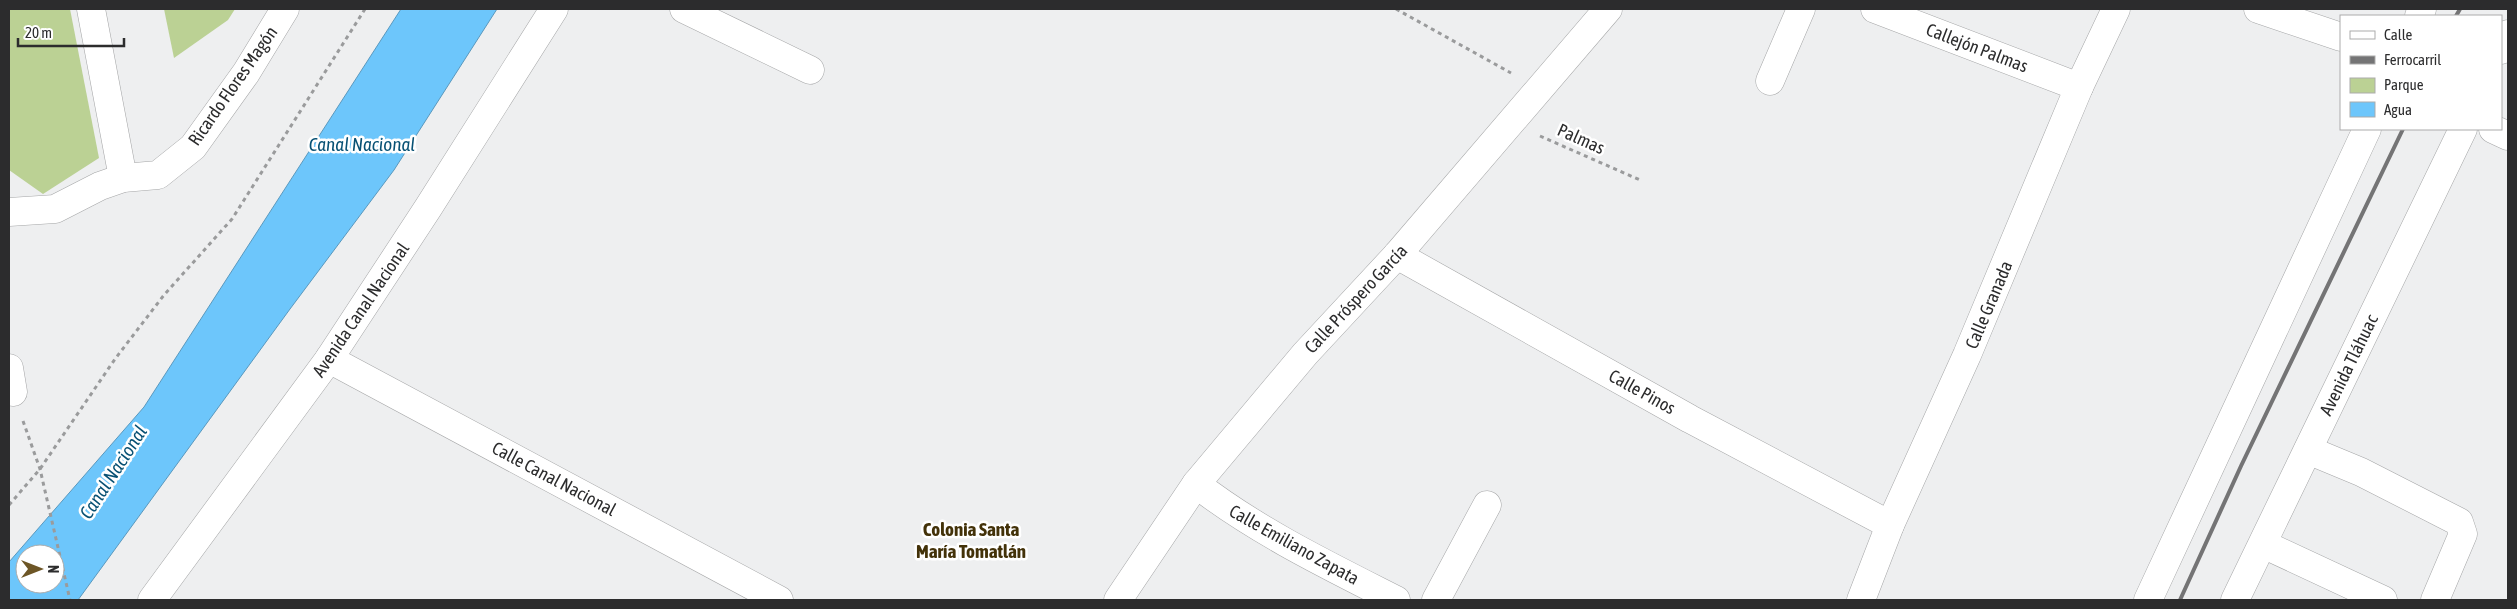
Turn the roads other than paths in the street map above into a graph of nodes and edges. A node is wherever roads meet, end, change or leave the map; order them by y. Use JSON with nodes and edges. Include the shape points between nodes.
{"nodes":[{"id":1,"x":91,"y":9,"type":"edge"},
{"id":2,"x":285,"y":9,"type":"edge"},
{"id":3,"x":554,"y":9,"type":"edge"},
{"id":4,"x":684,"y":9,"type":"edge"},
{"id":5,"x":1608,"y":9,"type":"edge"},
{"id":6,"x":1801,"y":9,"type":"edge"},
{"id":7,"x":1875,"y":9,"type":"edge"},
{"id":8,"x":2116,"y":9,"type":"edge"},
{"id":9,"x":2258,"y":9,"type":"edge"},
{"id":10,"x":2508,"y":34,"type":"edge"},
{"id":11,"x":2340,"y":37,"type":"edge"},
{"id":12,"x":2502,"y":48,"type":"edge"},
{"id":13,"x":810,"y":70,"type":"dead end"},
{"id":14,"x":1770,"y":81,"type":"dead end"},
{"id":15,"x":2079,"y":87,"type":"junction"},
{"id":16,"x":2367,"y":130,"type":"edge"},
{"id":17,"x":2463,"y":130,"type":"edge"},
{"id":18,"x":2495,"y":130,"type":"edge"},
{"id":19,"x":2508,"y":136,"type":"edge"},
{"id":20,"x":123,"y":178,"type":"junction"},
{"id":21,"x":9,"y":212,"type":"edge"},
{"id":22,"x":1397,"y":255,"type":"junction"},
{"id":23,"x":329,"y":359,"type":"junction"},
{"id":24,"x":2308,"y":450,"type":"junction"},
{"id":25,"x":1196,"y":484,"type":"junction"},
{"id":26,"x":1487,"y":505,"type":"dead end"},
{"id":27,"x":1890,"y":525,"type":"junction"},
{"id":28,"x":2263,"y":544,"type":"junction"},
{"id":29,"x":159,"y":598,"type":"edge"},
{"id":30,"x":779,"y":600,"type":"edge"},
{"id":31,"x":1118,"y":600,"type":"edge"},
{"id":32,"x":1396,"y":600,"type":"edge"},
{"id":33,"x":1436,"y":600,"type":"edge"},
{"id":34,"x":1861,"y":600,"type":"edge"},
{"id":35,"x":2148,"y":600,"type":"edge"},
{"id":36,"x":2235,"y":600,"type":"edge"},
{"id":37,"x":2383,"y":600,"type":"edge"},
{"id":38,"x":2435,"y":600,"type":"edge"}],
"edges":[{"from":1,"to":20,"type":"street"},
{"from":2,"to":20,"type":"street","name":"Ricardo Flores Magón","via":[[246,73],[193,147],[158,175]]},
{"from":3,"to":23,"type":"street","name":"Avenida Canal Nacional"},
{"from":4,"to":13,"type":"street"},
{"from":5,"to":22,"type":"street","name":"Calle Próspero García"},
{"from":6,"to":14,"type":"street"},
{"from":7,"to":15,"type":"street","name":"Callejón Palmas"},
{"from":8,"to":15,"type":"street","name":"Calle Granada"},
{"from":9,"to":11,"type":"street"},
{"from":10,"to":12,"type":"street"},
{"from":15,"to":27,"type":"street","name":"Calle Granada","via":[[1968,355]]},
{"from":16,"to":35,"type":"street"},
{"from":17,"to":24,"type":"street","name":"Avenida Tláhuac"},
{"from":18,"to":19,"type":"street"},
{"from":20,"to":21,"type":"street","name":"Ricardo Flores Magón","via":[[55,209]]},
{"from":22,"to":25,"type":"street","name":"Calle Próspero García","via":[[1305,354]]},
{"from":22,"to":27,"type":"street","name":"Calle Pinos","via":[[1690,419]]},
{"from":23,"to":29,"type":"street","name":"Avenida Canal Nacional"},
{"from":23,"to":30,"type":"street","name":"Calle Canal Nacional"},
{"from":24,"to":28,"type":"street","name":"Avenida Tláhuac"},
{"from":24,"to":38,"type":"street","via":[[2361,472],[2460,522],[2463,534]]},
{"from":25,"to":31,"type":"street","name":"Calle Próspero García"},
{"from":25,"to":32,"type":"street","name":"Calle Emiliano Zapata","via":[[1232,511],[1304,553]]},
{"from":26,"to":33,"type":"street"},
{"from":27,"to":34,"type":"street","name":"Calle Granada"},
{"from":28,"to":36,"type":"street","name":"Avenida Tláhuac"},
{"from":28,"to":37,"type":"street"}]}
